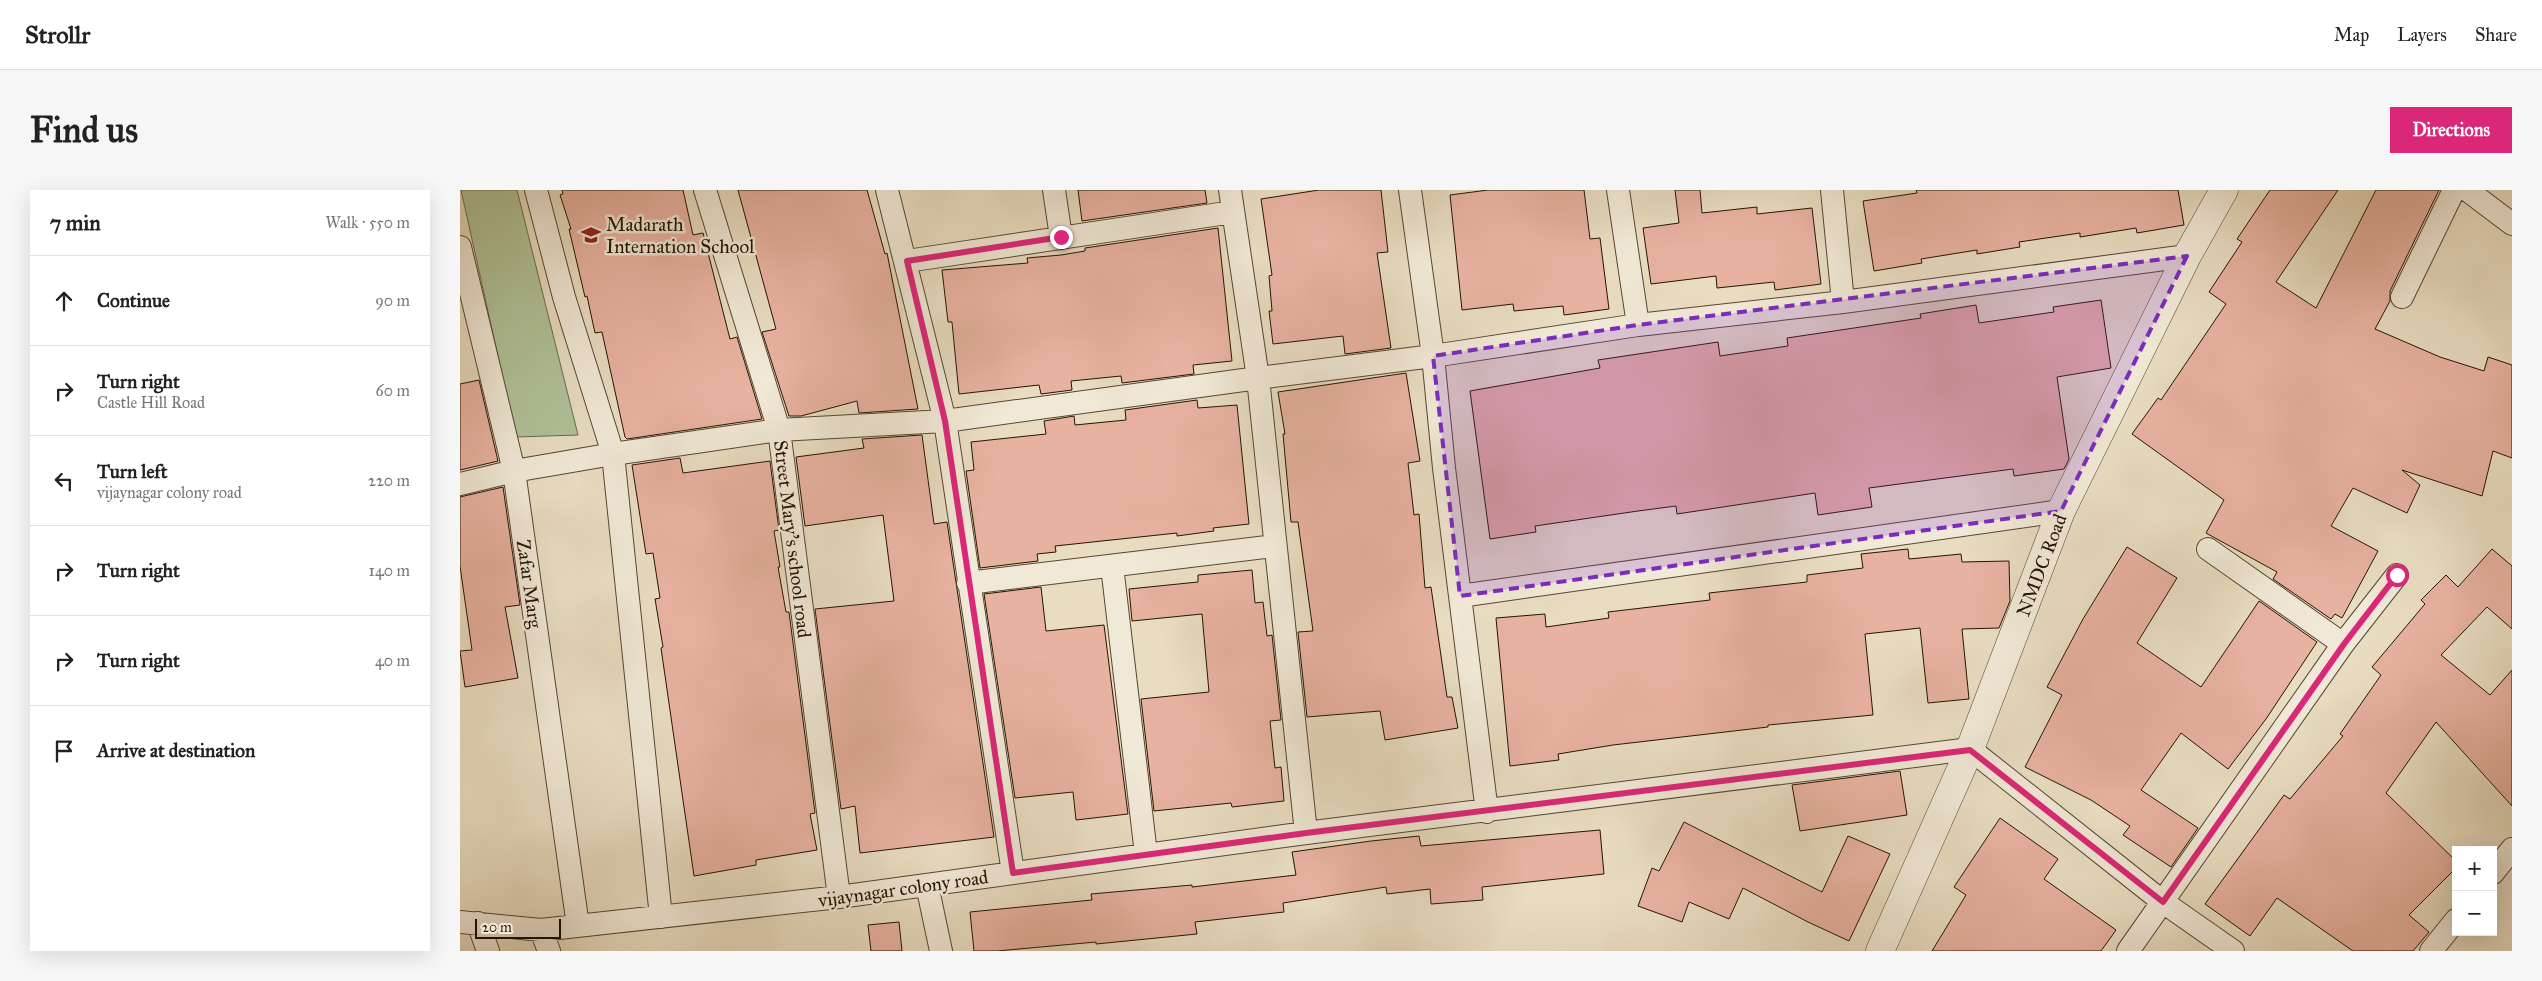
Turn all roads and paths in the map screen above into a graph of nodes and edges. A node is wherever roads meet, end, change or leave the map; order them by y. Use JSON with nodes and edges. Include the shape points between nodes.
{"nodes":[{"id":1,"x":536,"y":190,"type":"edge"},
{"id":2,"x":705,"y":190,"type":"edge"},
{"id":3,"x":887,"y":190,"type":"edge"},
{"id":4,"x":1054,"y":190,"type":"edge"},
{"id":5,"x":1230,"y":190,"type":"edge"},
{"id":6,"x":1410,"y":190,"type":"edge"},
{"id":7,"x":1618,"y":190,"type":"edge"},
{"id":8,"x":1832,"y":190,"type":"edge"},
{"id":9,"x":2224,"y":190,"type":"edge"},
{"id":10,"x":2454,"y":190,"type":"edge"},
{"id":11,"x":2468,"y":190,"type":"edge"},
{"id":12,"x":1233,"y":212,"type":"junction"},
{"id":13,"x":2512,"y":224,"type":"edge"},
{"id":14,"x":1061,"y":237,"type":"junction"},
{"id":15,"x":460,"y":247,"type":"edge"},
{"id":16,"x":2187,"y":256,"type":"junction"},
{"id":17,"x":907,"y":261,"type":"junction"},
{"id":18,"x":2402,"y":297,"type":"dead end"},
{"id":19,"x":1843,"y":302,"type":"junction"},
{"id":20,"x":1638,"y":325,"type":"junction"},
{"id":21,"x":1433,"y":356,"type":"junction"},
{"id":22,"x":1258,"y":378,"type":"junction"},
{"id":23,"x":945,"y":421,"type":"junction"},
{"id":24,"x":779,"y":430,"type":"junction"},
{"id":25,"x":613,"y":454,"type":"junction"},
{"id":26,"x":514,"y":471,"type":"junction"},
{"id":27,"x":460,"y":484,"type":"edge"},
{"id":28,"x":2061,"y":511,"type":"junction"},
{"id":29,"x":1274,"y":546,"type":"junction"},
{"id":30,"x":2208,"y":549,"type":"dead end"},
{"id":31,"x":1112,"y":566,"type":"junction"},
{"id":32,"x":2397,"y":575,"type":"dead end"},
{"id":33,"x":968,"y":583,"type":"junction"},
{"id":34,"x":1460,"y":596,"type":"junction"},
{"id":35,"x":2344,"y":644,"type":"junction"},
{"id":36,"x":1970,"y":750,"type":"junction"},
{"id":37,"x":1487,"y":812,"type":"junction"},
{"id":38,"x":1306,"y":833,"type":"junction"},
{"id":39,"x":2512,"y":849,"type":"edge"},
{"id":40,"x":1146,"y":854,"type":"junction"},
{"id":41,"x":2497,"y":867,"type":"edge"},
{"id":42,"x":1013,"y":873,"type":"junction"},
{"id":43,"x":927,"y":884,"type":"junction"},
{"id":44,"x":839,"y":897,"type":"junction"},
{"id":45,"x":2163,"y":902,"type":"junction"},
{"id":46,"x":661,"y":917,"type":"junction"},
{"id":47,"x":469,"y":922,"type":"edge"},
{"id":48,"x":2452,"y":925,"type":"edge"},
{"id":49,"x":578,"y":926,"type":"junction"},
{"id":50,"x":545,"y":941,"type":"edge"},
{"id":51,"x":488,"y":951,"type":"edge"},
{"id":52,"x":941,"y":951,"type":"edge"},
{"id":53,"x":1880,"y":951,"type":"edge"},
{"id":54,"x":2128,"y":951,"type":"edge"},
{"id":55,"x":2233,"y":951,"type":"edge"},
{"id":56,"x":2431,"y":951,"type":"edge"}],
"edges":[{"from":1,"to":25,"type":"street","via":[[564,297]]},
{"from":2,"to":24,"type":"street","name":"Street Mary's school road"},
{"from":3,"to":17,"type":"street"},
{"from":4,"to":14,"type":"street"},
{"from":5,"to":12,"type":"street"},
{"from":6,"to":21,"type":"street"},
{"from":7,"to":20,"type":"street"},
{"from":8,"to":19,"type":"street"},
{"from":9,"to":16,"type":"street","name":"NMDC Road"},
{"from":10,"to":18,"type":"street"},
{"from":11,"to":13,"type":"street"},
{"from":12,"to":14,"type":"street"},
{"from":12,"to":22,"type":"street"},
{"from":14,"to":17,"type":"street"},
{"from":15,"to":26,"type":"street","name":"Zafar Marg"},
{"from":16,"to":19,"type":"street"},
{"from":16,"to":28,"type":"street","name":"NMDC Road"},
{"from":17,"to":23,"type":"street"},
{"from":19,"to":20,"type":"street"},
{"from":20,"to":21,"type":"street"},
{"from":21,"to":22,"type":"street"},
{"from":21,"to":34,"type":"street"},
{"from":22,"to":23,"type":"street"},
{"from":22,"to":29,"type":"street"},
{"from":23,"to":24,"type":"street"},
{"from":23,"to":33,"type":"street"},
{"from":24,"to":25,"type":"street"},
{"from":24,"to":44,"type":"street","name":"Street Mary's school road"},
{"from":25,"to":26,"type":"street"},
{"from":25,"to":46,"type":"street"},
{"from":26,"to":27,"type":"street"},
{"from":26,"to":49,"type":"street","name":"Zafar Marg"},
{"from":28,"to":34,"type":"street"},
{"from":28,"to":36,"type":"street","name":"NMDC Road"},
{"from":29,"to":31,"type":"street"},
{"from":29,"to":38,"type":"street"},
{"from":30,"to":35,"type":"street"},
{"from":31,"to":33,"type":"street"},
{"from":31,"to":40,"type":"street"},
{"from":32,"to":35,"type":"street"},
{"from":33,"to":42,"type":"street"},
{"from":34,"to":37,"type":"street"},
{"from":35,"to":45,"type":"street"},
{"from":36,"to":37,"type":"street","name":"vijaynagar colony road"},
{"from":36,"to":45,"type":"street"},
{"from":36,"to":53,"type":"street","name":"NMDC Road"},
{"from":37,"to":38,"type":"street","name":"vijaynagar colony road"},
{"from":38,"to":40,"type":"street","name":"vijaynagar colony road"},
{"from":39,"to":41,"type":"street"},
{"from":40,"to":42,"type":"street","name":"vijaynagar colony road"},
{"from":42,"to":43,"type":"street","name":"vijaynagar colony road"},
{"from":43,"to":44,"type":"street","name":"vijaynagar colony road"},
{"from":43,"to":52,"type":"street"},
{"from":44,"to":46,"type":"street","name":"vijaynagar colony road"},
{"from":45,"to":54,"type":"street"},
{"from":45,"to":55,"type":"street"},
{"from":46,"to":49,"type":"street","name":"vijaynagar colony road"},
{"from":47,"to":50,"type":"street","name":"vijaynagar colony road"},
{"from":47,"to":51,"type":"street"},
{"from":48,"to":56,"type":"street"},
{"from":49,"to":50,"type":"street","name":"vijaynagar colony road"}]}
